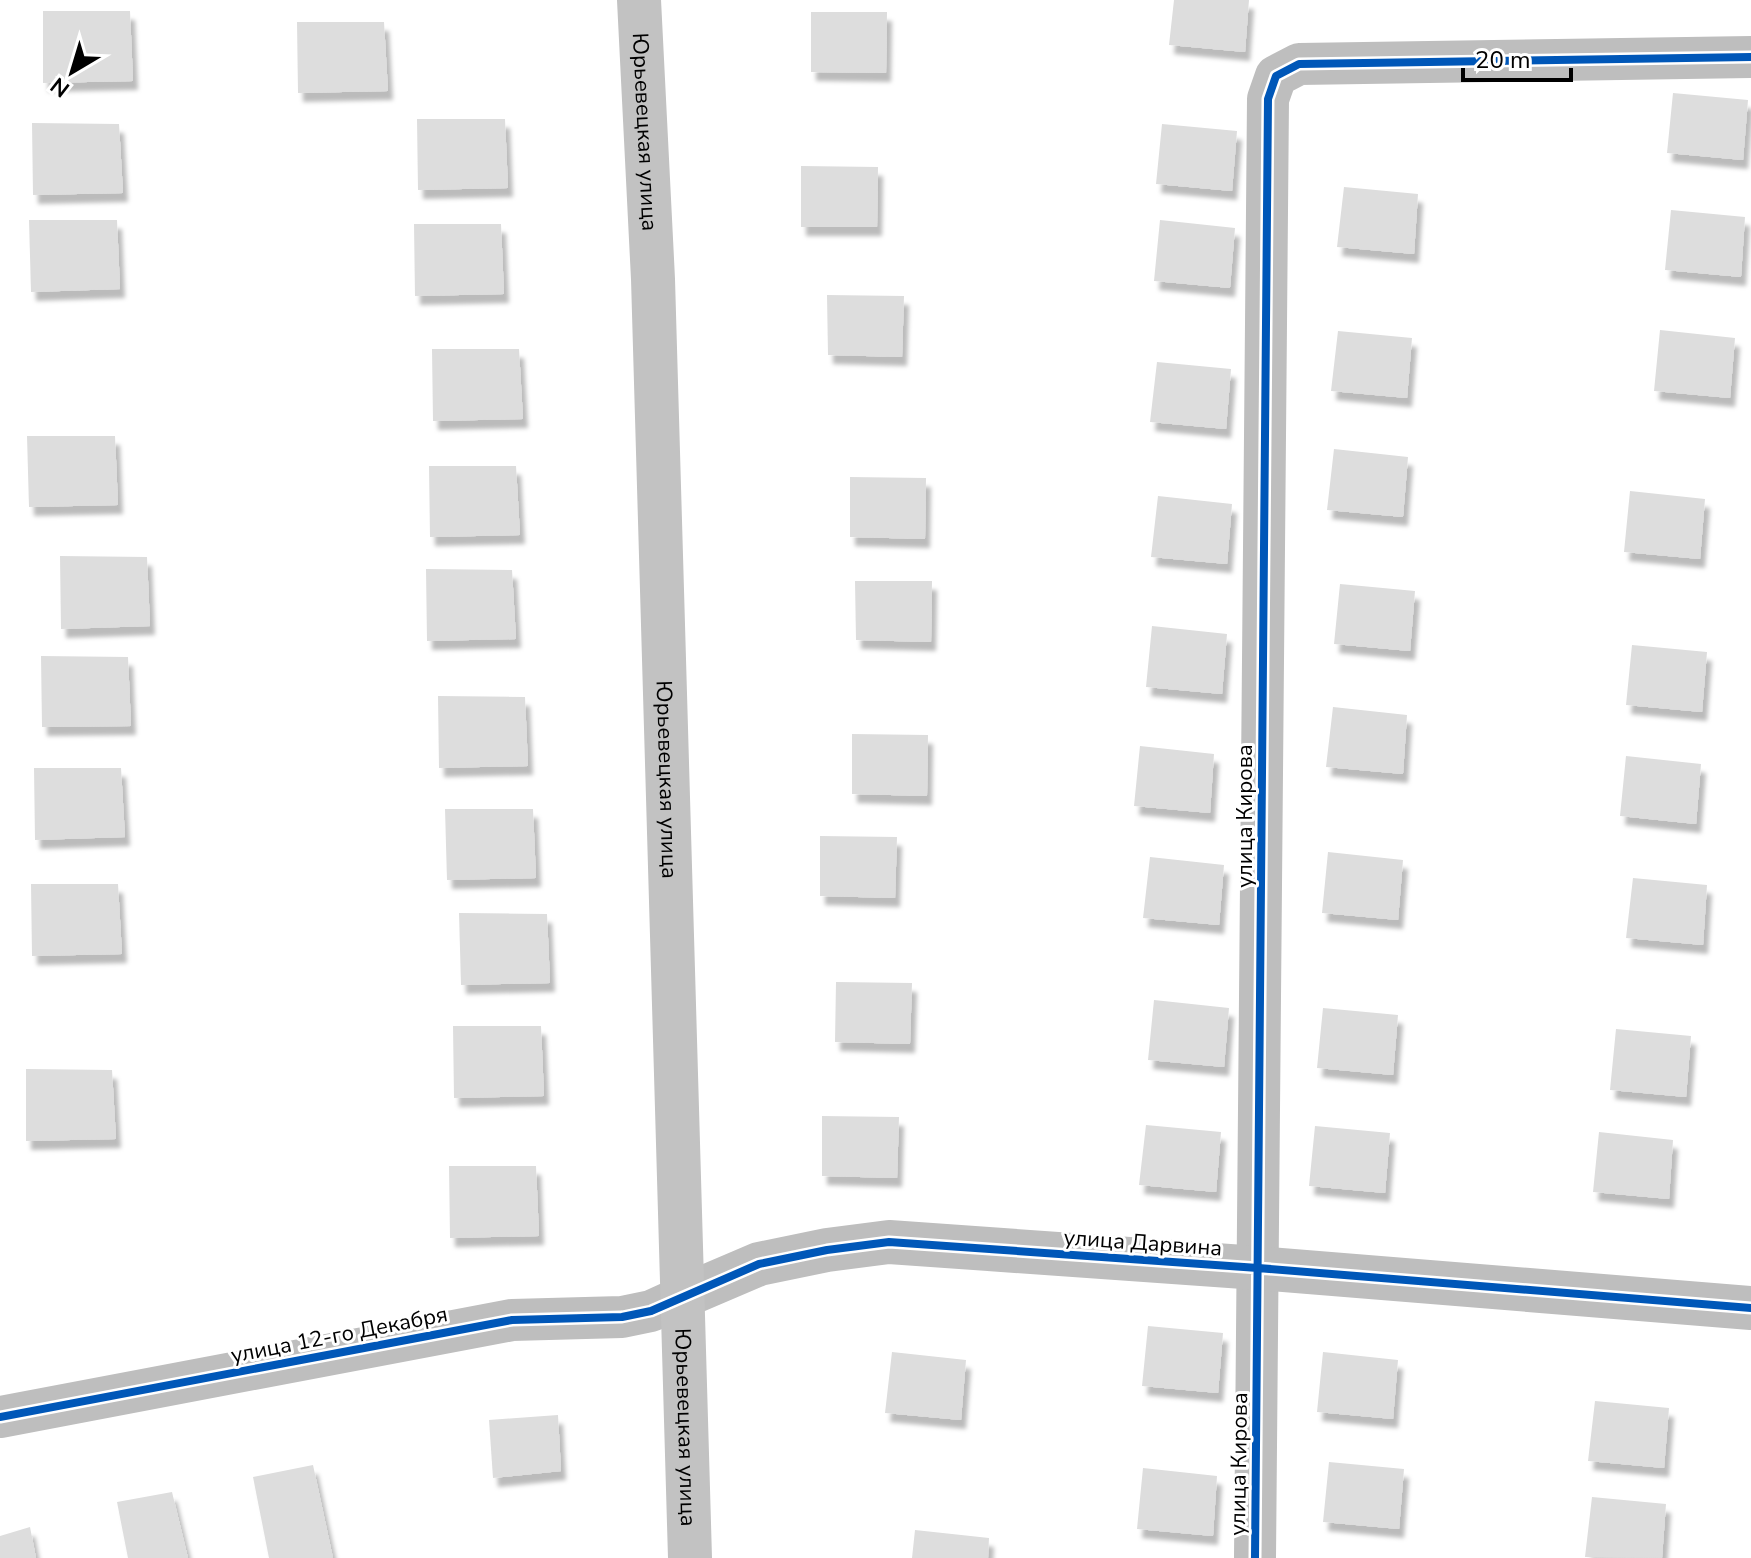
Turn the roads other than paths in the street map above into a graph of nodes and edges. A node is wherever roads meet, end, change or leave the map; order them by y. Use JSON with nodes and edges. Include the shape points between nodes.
{"nodes":[{"id":1,"x":639,"y":0,"type":"edge"},
{"id":2,"x":1751,"y":57,"type":"edge"},
{"id":3,"x":1258,"y":1268,"type":"junction"},
{"id":4,"x":684,"y":1296,"type":"junction"},
{"id":5,"x":1751,"y":1308,"type":"edge"},
{"id":6,"x":0,"y":1417,"type":"edge"},
{"id":7,"x":690,"y":1558,"type":"edge"},
{"id":8,"x":1255,"y":1558,"type":"edge"}],
"edges":[{"from":1,"to":4,"type":"main road","name":"Юрьевецкая улица","via":[[653,279]]},
{"from":2,"to":3,"type":"street","name":"улица Кирова","via":[[1299,64],[1276,76],[1268,99]]},
{"from":3,"to":4,"type":"street","name":"улица Дарвина","via":[[889,1242],[759,1264]]},
{"from":3,"to":5,"type":"street","name":"улица Дарвина"},
{"from":3,"to":8,"type":"street","name":"улица Кирова"},
{"from":4,"to":6,"type":"street","name":"улица 12-го Декабря","via":[[622,1317],[512,1320]]},
{"from":4,"to":7,"type":"main road","name":"Юрьевецкая улица"}]}
